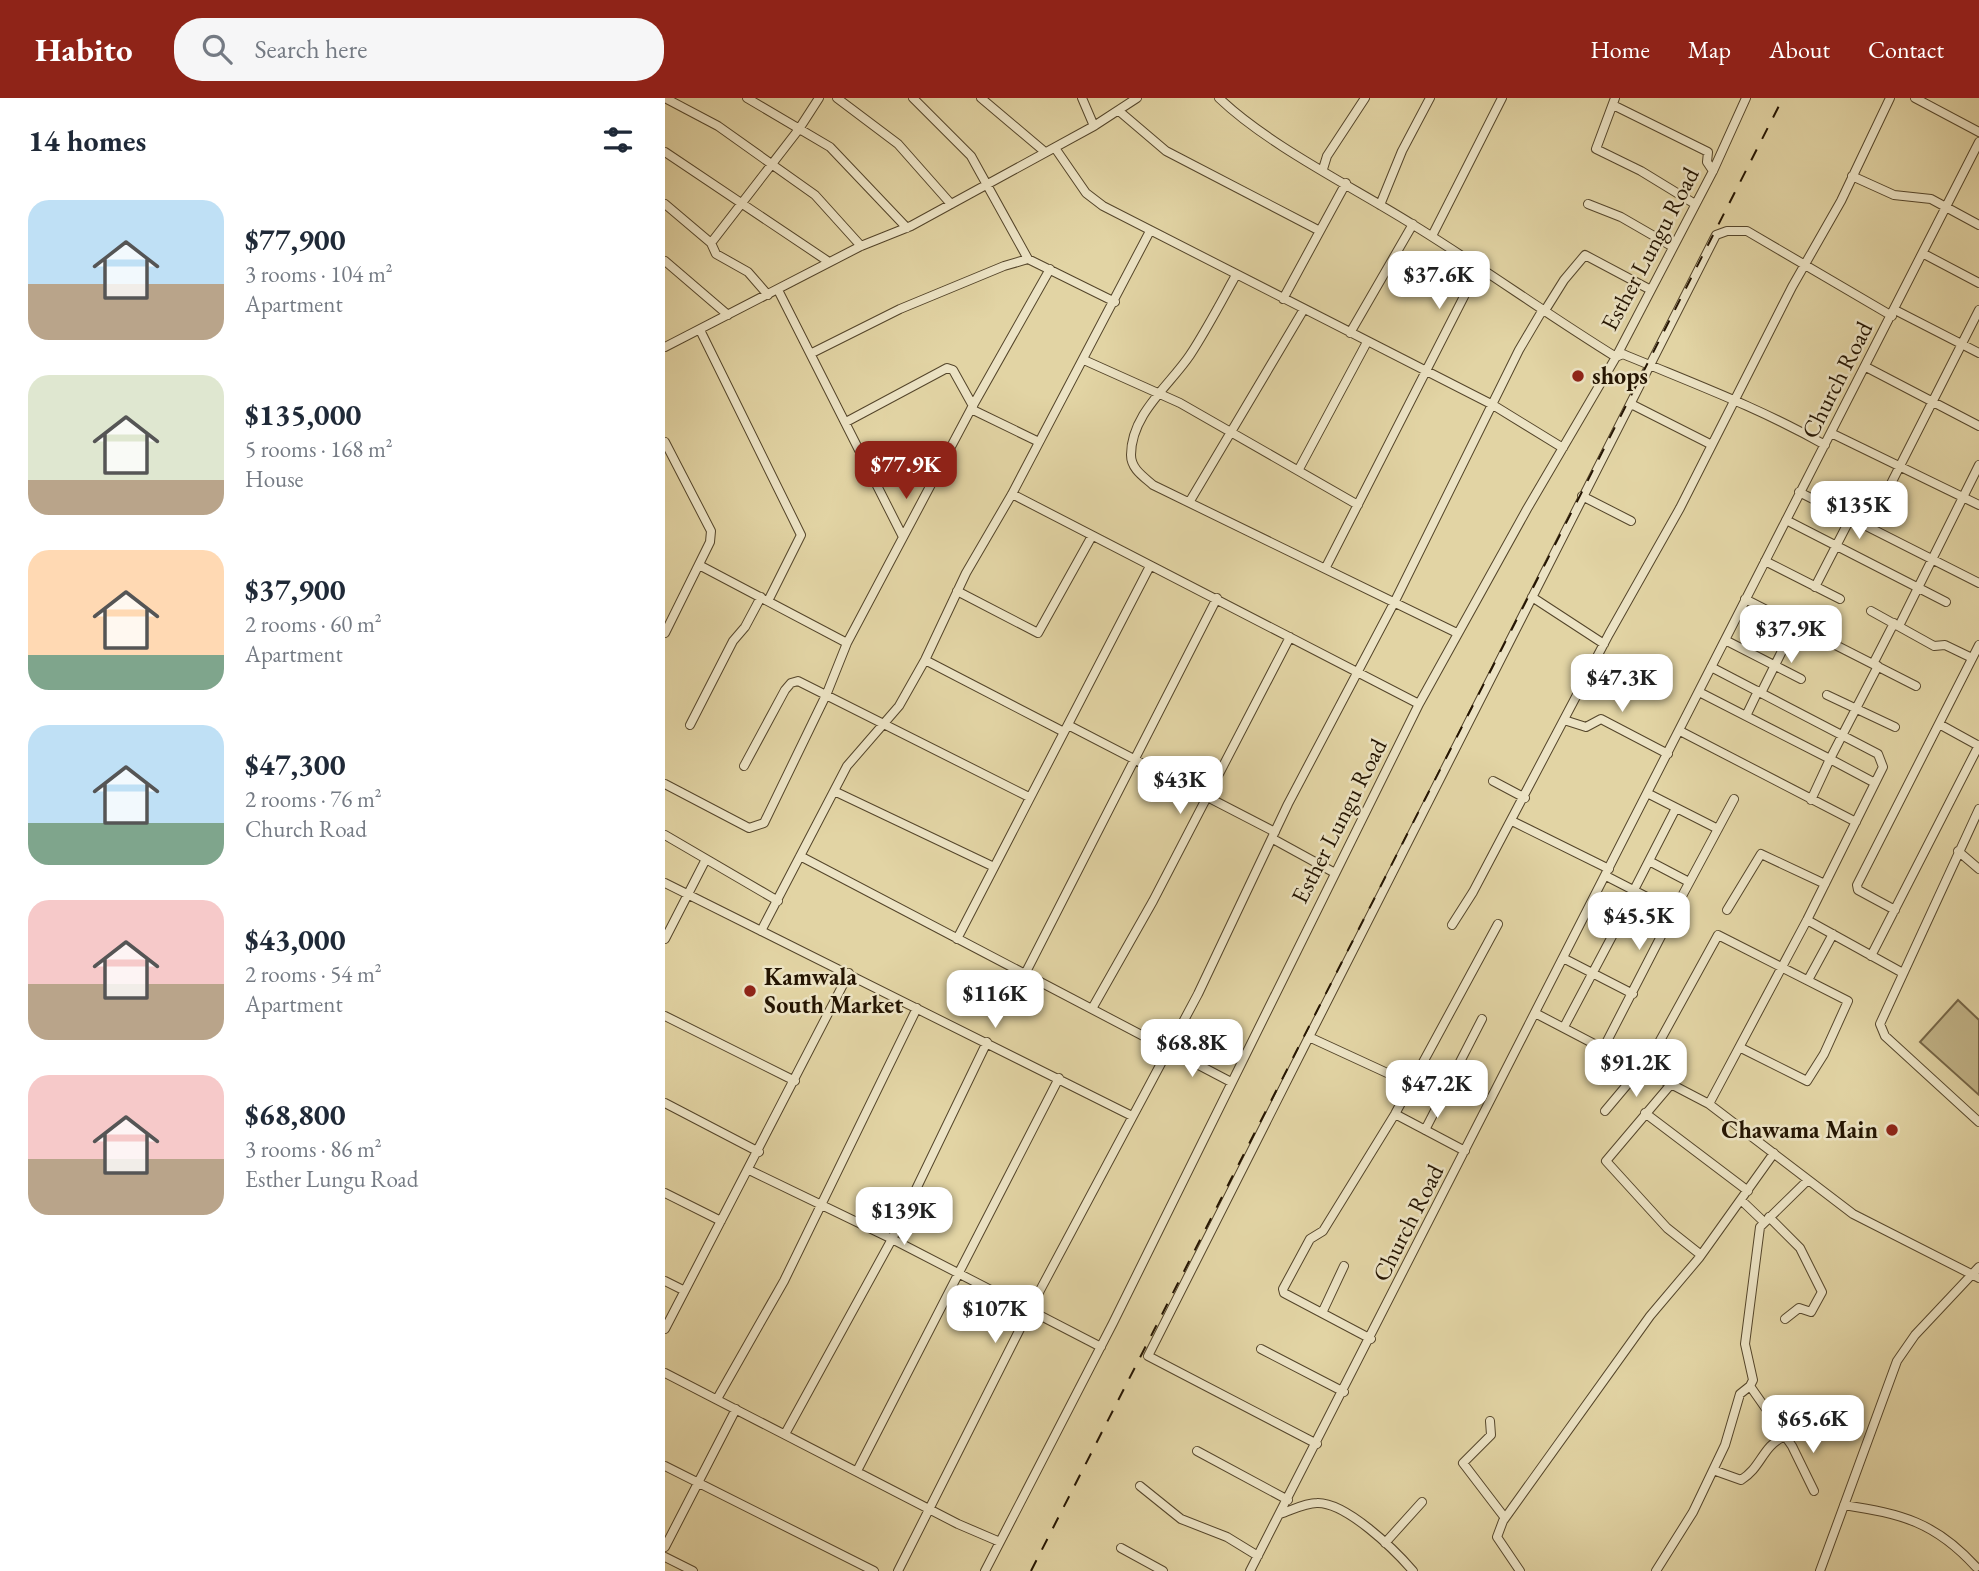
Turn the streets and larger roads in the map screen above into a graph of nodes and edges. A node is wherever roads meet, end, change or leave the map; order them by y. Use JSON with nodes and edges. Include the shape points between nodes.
{"nodes":[{"id":1,"x":665,"y":98,"type":"edge"},
{"id":2,"x":747,"y":98,"type":"edge"},
{"id":3,"x":837,"y":98,"type":"edge"},
{"id":4,"x":913,"y":98,"type":"edge"},
{"id":5,"x":981,"y":98,"type":"edge"},
{"id":6,"x":1082,"y":98,"type":"edge"},
{"id":7,"x":1137,"y":98,"type":"edge"},
{"id":8,"x":1219,"y":98,"type":"edge"},
{"id":9,"x":1365,"y":98,"type":"edge"},
{"id":10,"x":1430,"y":98,"type":"edge"},
{"id":11,"x":1502,"y":98,"type":"edge"},
{"id":12,"x":1890,"y":98,"type":"edge"},
{"id":13,"x":1915,"y":98,"type":"edge"},
{"id":14,"x":816,"y":99,"type":"edge"},
{"id":15,"x":1742,"y":100,"type":"edge"},
{"id":16,"x":1614,"y":102,"type":"edge"},
{"id":17,"x":1119,"y":111,"type":"junction"},
{"id":18,"x":1094,"y":126,"type":"junction"},
{"id":19,"x":799,"y":129,"type":"junction"},
{"id":20,"x":1979,"y":132,"type":"edge"},
{"id":21,"x":1979,"y":142,"type":"edge"},
{"id":22,"x":1055,"y":148,"type":"junction"},
{"id":23,"x":665,"y":152,"type":"edge"},
{"id":24,"x":1045,"y":152,"type":"junction"},
{"id":25,"x":771,"y":165,"type":"junction"},
{"id":26,"x":1323,"y":169,"type":"junction"},
{"id":27,"x":1713,"y":171,"type":"junction"},
{"id":28,"x":1852,"y":176,"type":"junction"},
{"id":29,"x":988,"y":182,"type":"junction"},
{"id":30,"x":1346,"y":183,"type":"junction"},
{"id":31,"x":743,"y":203,"type":"junction"},
{"id":32,"x":665,"y":204,"type":"edge"},
{"id":33,"x":951,"y":204,"type":"junction"},
{"id":34,"x":1587,"y":204,"type":"dead end"},
{"id":35,"x":1695,"y":204,"type":"junction"},
{"id":36,"x":1380,"y":205,"type":"junction"},
{"id":37,"x":1948,"y":207,"type":"junction"},
{"id":38,"x":1413,"y":224,"type":"junction"},
{"id":39,"x":1979,"y":225,"type":"edge"},
{"id":40,"x":907,"y":228,"type":"junction"},
{"id":41,"x":1318,"y":230,"type":"junction"},
{"id":42,"x":1150,"y":231,"type":"junction"},
{"id":43,"x":1432,"y":236,"type":"junction"},
{"id":44,"x":711,"y":243,"type":"junction"},
{"id":45,"x":861,"y":246,"type":"junction"},
{"id":46,"x":1673,"y":247,"type":"junction"},
{"id":47,"x":1924,"y":254,"type":"junction"},
{"id":48,"x":1028,"y":258,"type":"junction"},
{"id":49,"x":829,"y":262,"type":"junction"},
{"id":50,"x":666,"y":264,"type":"edge"},
{"id":51,"x":1804,"y":264,"type":"junction"},
{"id":52,"x":1479,"y":267,"type":"junction"},
{"id":53,"x":1050,"y":269,"type":"junction"},
{"id":54,"x":1236,"y":275,"type":"junction"},
{"id":55,"x":1979,"y":283,"type":"edge"},
{"id":56,"x":1649,"y":289,"type":"junction"},
{"id":57,"x":778,"y":290,"type":"junction"},
{"id":58,"x":768,"y":295,"type":"junction"},
{"id":59,"x":1283,"y":299,"type":"junction"},
{"id":60,"x":1115,"y":302,"type":"junction"},
{"id":61,"x":1304,"y":309,"type":"junction"},
{"id":62,"x":1979,"y":310,"type":"edge"},
{"id":63,"x":1543,"y":312,"type":"junction"},
{"id":64,"x":1893,"y":313,"type":"junction"},
{"id":65,"x":729,"y":315,"type":"junction"},
{"id":66,"x":700,"y":330,"type":"junction"},
{"id":67,"x":1350,"y":333,"type":"junction"},
{"id":68,"x":1367,"y":342,"type":"junction"},
{"id":69,"x":1962,"y":344,"type":"junction"},
{"id":70,"x":665,"y":346,"type":"edge"},
{"id":71,"x":1979,"y":353,"type":"edge"},
{"id":72,"x":812,"y":354,"type":"junction"},
{"id":73,"x":1616,"y":357,"type":"junction"},
{"id":74,"x":1084,"y":360,"type":"junction"},
{"id":75,"x":1650,"y":365,"type":"junction"},
{"id":76,"x":1865,"y":367,"type":"junction"},
{"id":77,"x":1425,"y":369,"type":"junction"},
{"id":78,"x":1157,"y":393,"type":"junction"},
{"id":79,"x":1736,"y":401,"type":"junction"},
{"id":80,"x":1934,"y":402,"type":"junction"},
{"id":81,"x":1631,"y":404,"type":"junction"},
{"id":82,"x":1493,"y":405,"type":"junction"},
{"id":83,"x":972,"y":407,"type":"junction"},
{"id":84,"x":846,"y":422,"type":"junction"},
{"id":85,"x":1979,"y":426,"type":"edge"},
{"id":86,"x":1231,"y":432,"type":"junction"},
{"id":87,"x":1832,"y":433,"type":"junction"},
{"id":88,"x":665,"y":442,"type":"edge"},
{"id":89,"x":1039,"y":442,"type":"junction"},
{"id":90,"x":1825,"y":444,"type":"junction"},
{"id":91,"x":1712,"y":445,"type":"junction"},
{"id":92,"x":1563,"y":448,"type":"junction"},
{"id":93,"x":1901,"y":465,"type":"junction"},
{"id":94,"x":1979,"y":465,"type":"edge"},
{"id":95,"x":1299,"y":470,"type":"junction"},
{"id":96,"x":1800,"y":492,"type":"junction"},
{"id":97,"x":1012,"y":494,"type":"junction"},
{"id":98,"x":1583,"y":496,"type":"junction"},
{"id":99,"x":1964,"y":496,"type":"junction"},
{"id":100,"x":1190,"y":501,"type":"junction"},
{"id":101,"x":1358,"y":505,"type":"junction"},
{"id":102,"x":1979,"y":505,"type":"edge"},
{"id":103,"x":1850,"y":517,"type":"junction"},
{"id":104,"x":1786,"y":520,"type":"junction"},
{"id":105,"x":1631,"y":521,"type":"dead end"},
{"id":106,"x":1869,"y":527,"type":"junction"},
{"id":107,"x":1092,"y":536,"type":"junction"},
{"id":108,"x":903,"y":537,"type":"junction"},
{"id":109,"x":1836,"y":545,"type":"junction"},
{"id":110,"x":1933,"y":559,"type":"junction"},
{"id":111,"x":1765,"y":561,"type":"junction"},
{"id":112,"x":699,"y":565,"type":"junction"},
{"id":113,"x":1150,"y":566,"type":"junction"},
{"id":114,"x":1327,"y":567,"type":"junction"},
{"id":115,"x":1979,"y":583,"type":"edge"},
{"id":116,"x":1815,"y":587,"type":"junction"},
{"id":117,"x":1919,"y":587,"type":"junction"},
{"id":118,"x":957,"y":592,"type":"junction"},
{"id":119,"x":1532,"y":597,"type":"junction"},
{"id":120,"x":765,"y":598,"type":"junction"},
{"id":121,"x":1217,"y":598,"type":"junction"},
{"id":122,"x":1745,"y":599,"type":"junction"},
{"id":123,"x":1840,"y":599,"type":"dead end"},
{"id":124,"x":1395,"y":601,"type":"junction"},
{"id":125,"x":1946,"y":603,"type":"dead end"},
{"id":126,"x":1871,"y":611,"type":"dead end"},
{"id":127,"x":1795,"y":625,"type":"junction"},
{"id":128,"x":1897,"y":625,"type":"junction"},
{"id":129,"x":665,"y":633,"type":"edge"},
{"id":130,"x":1457,"y":633,"type":"junction"},
{"id":131,"x":1290,"y":637,"type":"junction"},
{"id":132,"x":1725,"y":640,"type":"junction"},
{"id":133,"x":847,"y":643,"type":"junction"},
{"id":134,"x":1604,"y":644,"type":"junction"},
{"id":135,"x":1979,"y":645,"type":"edge"},
{"id":136,"x":1972,"y":658,"type":"junction"},
{"id":137,"x":925,"y":660,"type":"junction"},
{"id":138,"x":1876,"y":665,"type":"junction"},
{"id":139,"x":1775,"y":666,"type":"junction"},
{"id":140,"x":1711,"y":667,"type":"junction"},
{"id":141,"x":1358,"y":673,"type":"junction"},
{"id":142,"x":1801,"y":679,"type":"dead end"},
{"id":143,"x":1916,"y":686,"type":"dead end"},
{"id":144,"x":1699,"y":692,"type":"junction"},
{"id":145,"x":1760,"y":692,"type":"junction"},
{"id":146,"x":827,"y":693,"type":"junction"},
{"id":147,"x":1827,"y":695,"type":"dead end"},
{"id":148,"x":1419,"y":704,"type":"junction"},
{"id":149,"x":1856,"y":708,"type":"junction"},
{"id":150,"x":1746,"y":716,"type":"junction"},
{"id":151,"x":1564,"y":720,"type":"junction"},
{"id":152,"x":1939,"y":724,"type":"junction"},
{"id":153,"x":690,"y":725,"type":"dead end"},
{"id":154,"x":884,"y":726,"type":"junction"},
{"id":155,"x":1895,"y":727,"type":"dead end"},
{"id":156,"x":1066,"y":729,"type":"junction"},
{"id":157,"x":1680,"y":731,"type":"junction"},
{"id":158,"x":1842,"y":734,"type":"junction"},
{"id":159,"x":1979,"y":746,"type":"edge"},
{"id":160,"x":1668,"y":754,"type":"junction"},
{"id":161,"x":1133,"y":758,"type":"junction"},
{"id":162,"x":1830,"y":759,"type":"junction"},
{"id":163,"x":744,"y":766,"type":"dead end"},
{"id":164,"x":1493,"y":781,"type":"dead end"},
{"id":165,"x":1875,"y":783,"type":"junction"},
{"id":166,"x":665,"y":784,"type":"edge"},
{"id":167,"x":834,"y":791,"type":"junction"},
{"id":168,"x":1647,"y":793,"type":"junction"},
{"id":169,"x":1206,"y":796,"type":"junction"},
{"id":170,"x":1029,"y":797,"type":"junction"},
{"id":171,"x":1525,"y":798,"type":"junction"},
{"id":172,"x":1734,"y":799,"type":"dead end"},
{"id":173,"x":1811,"y":800,"type":"junction"},
{"id":174,"x":1676,"y":808,"type":"junction"},
{"id":175,"x":1979,"y":809,"type":"edge"},
{"id":176,"x":1512,"y":821,"type":"junction"},
{"id":177,"x":1856,"y":822,"type":"junction"},
{"id":178,"x":1718,"y":829,"type":"junction"},
{"id":179,"x":665,"y":835,"type":"edge"},
{"id":180,"x":1274,"y":836,"type":"junction"},
{"id":181,"x":1958,"y":852,"type":"junction"},
{"id":182,"x":800,"y":856,"type":"junction"},
{"id":183,"x":706,"y":859,"type":"junction"},
{"id":184,"x":1649,"y":861,"type":"junction"},
{"id":185,"x":992,"y":866,"type":"junction"},
{"id":186,"x":1979,"y":869,"type":"edge"},
{"id":187,"x":1335,"y":873,"type":"junction"},
{"id":188,"x":1607,"y":873,"type":"junction"},
{"id":189,"x":1689,"y":882,"type":"junction"},
{"id":190,"x":665,"y":883,"type":"edge"},
{"id":191,"x":1825,"y":884,"type":"junction"},
{"id":192,"x":1635,"y":891,"type":"junction"},
{"id":193,"x":689,"y":896,"type":"junction"},
{"id":194,"x":778,"y":901,"type":"junction"},
{"id":195,"x":1727,"y":910,"type":"dead end"},
{"id":196,"x":1674,"y":911,"type":"junction"},
{"id":197,"x":1895,"y":911,"type":"junction"},
{"id":198,"x":1807,"y":920,"type":"junction"},
{"id":199,"x":1498,"y":924,"type":"dead end"},
{"id":200,"x":1452,"y":925,"type":"dead end"},
{"id":201,"x":761,"y":931,"type":"junction"},
{"id":202,"x":1833,"y":934,"type":"junction"},
{"id":203,"x":665,"y":939,"type":"edge"},
{"id":204,"x":957,"y":939,"type":"junction"},
{"id":205,"x":1871,"y":956,"type":"junction"},
{"id":206,"x":1563,"y":958,"type":"junction"},
{"id":207,"x":1783,"y":967,"type":"junction"},
{"id":208,"x":1901,"y":972,"type":"junction"},
{"id":209,"x":849,"y":973,"type":"junction"},
{"id":210,"x":1025,"y":974,"type":"junction"},
{"id":211,"x":1592,"y":974,"type":"junction"},
{"id":212,"x":1808,"y":980,"type":"junction"},
{"id":213,"x":1633,"y":994,"type":"junction"},
{"id":214,"x":1093,"y":1007,"type":"junction"},
{"id":215,"x":917,"y":1008,"type":"junction"},
{"id":216,"x":1535,"y":1013,"type":"junction"},
{"id":217,"x":665,"y":1016,"type":"edge"},
{"id":218,"x":1482,"y":1019,"type":"dead end"},
{"id":219,"x":1564,"y":1027,"type":"junction"},
{"id":220,"x":1309,"y":1037,"type":"junction"},
{"id":221,"x":987,"y":1042,"type":"junction"},
{"id":222,"x":1604,"y":1047,"type":"junction"},
{"id":223,"x":1741,"y":1048,"type":"junction"},
{"id":224,"x":1166,"y":1050,"type":"junction"},
{"id":225,"x":1643,"y":1068,"type":"junction"},
{"id":226,"x":1059,"y":1078,"type":"junction"},
{"id":227,"x":795,"y":1081,"type":"junction"},
{"id":228,"x":1231,"y":1082,"type":"junction"},
{"id":229,"x":1672,"y":1083,"type":"junction"},
{"id":230,"x":1411,"y":1084,"type":"junction"},
{"id":231,"x":665,"y":1103,"type":"edge"},
{"id":232,"x":1709,"y":1104,"type":"junction"},
{"id":233,"x":1605,"y":1111,"type":"dead end"},
{"id":234,"x":1645,"y":1113,"type":"junction"},
{"id":235,"x":1395,"y":1114,"type":"junction"},
{"id":236,"x":1132,"y":1116,"type":"junction"},
{"id":237,"x":1979,"y":1122,"type":"edge"},
{"id":238,"x":1425,"y":1130,"type":"junction"},
{"id":239,"x":1465,"y":1151,"type":"junction"},
{"id":240,"x":759,"y":1152,"type":"junction"},
{"id":241,"x":1774,"y":1153,"type":"junction"},
{"id":242,"x":749,"y":1170,"type":"junction"},
{"id":243,"x":1808,"y":1180,"type":"junction"},
{"id":244,"x":1748,"y":1191,"type":"junction"},
{"id":245,"x":665,"y":1193,"type":"edge"},
{"id":246,"x":1741,"y":1200,"type":"junction"},
{"id":247,"x":820,"y":1203,"type":"junction"},
{"id":248,"x":1766,"y":1219,"type":"junction"},
{"id":249,"x":721,"y":1221,"type":"junction"},
{"id":250,"x":892,"y":1239,"type":"junction"},
{"id":251,"x":1701,"y":1255,"type":"junction"},
{"id":252,"x":1344,"y":1266,"type":"dead end"},
{"id":253,"x":1979,"y":1267,"type":"edge"},
{"id":254,"x":960,"y":1276,"type":"junction"},
{"id":255,"x":1976,"y":1276,"type":"edge"},
{"id":256,"x":665,"y":1281,"type":"edge"},
{"id":257,"x":684,"y":1290,"type":"junction"},
{"id":258,"x":1028,"y":1311,"type":"junction"},
{"id":259,"x":1322,"y":1313,"type":"junction"},
{"id":260,"x":1785,"y":1319,"type":"dead end"},
{"id":261,"x":665,"y":1329,"type":"edge"},
{"id":262,"x":1371,"y":1339,"type":"junction"},
{"id":263,"x":1101,"y":1346,"type":"junction"},
{"id":264,"x":1261,"y":1349,"type":"dead end"},
{"id":265,"x":665,"y":1373,"type":"edge"},
{"id":266,"x":1751,"y":1386,"type":"junction"},
{"id":267,"x":1344,"y":1392,"type":"junction"},
{"id":268,"x":717,"y":1399,"type":"junction"},
{"id":269,"x":736,"y":1409,"type":"junction"},
{"id":270,"x":1490,"y":1421,"type":"dead end"},
{"id":271,"x":785,"y":1434,"type":"junction"},
{"id":272,"x":1785,"y":1436,"type":"junction"},
{"id":273,"x":1317,"y":1444,"type":"junction"},
{"id":274,"x":1197,"y":1451,"type":"dead end"},
{"id":275,"x":665,"y":1466,"type":"edge"},
{"id":276,"x":1713,"y":1470,"type":"junction"},
{"id":277,"x":857,"y":1471,"type":"junction"},
{"id":278,"x":698,"y":1483,"type":"junction"},
{"id":279,"x":1140,"y":1486,"type":"dead end"},
{"id":280,"x":1815,"y":1492,"type":"dead end"},
{"id":281,"x":1288,"y":1500,"type":"junction"},
{"id":282,"x":1422,"y":1502,"type":"dead end"},
{"id":283,"x":1844,"y":1504,"type":"junction"},
{"id":284,"x":928,"y":1508,"type":"junction"},
{"id":285,"x":1280,"y":1514,"type":"junction"},
{"id":286,"x":1504,"y":1518,"type":"junction"},
{"id":287,"x":1000,"y":1542,"type":"junction"},
{"id":288,"x":1385,"y":1543,"type":"junction"},
{"id":289,"x":665,"y":1547,"type":"edge"},
{"id":290,"x":1121,"y":1548,"type":"dead end"},
{"id":291,"x":1258,"y":1556,"type":"junction"},
{"id":292,"x":665,"y":1557,"type":"edge"},
{"id":293,"x":1977,"y":1567,"type":"edge"},
{"id":294,"x":693,"y":1571,"type":"edge"},
{"id":295,"x":874,"y":1571,"type":"edge"},
{"id":296,"x":898,"y":1571,"type":"edge"},
{"id":297,"x":985,"y":1571,"type":"edge"},
{"id":298,"x":1163,"y":1571,"type":"edge"},
{"id":299,"x":1250,"y":1571,"type":"edge"},
{"id":300,"x":1413,"y":1571,"type":"edge"},
{"id":301,"x":1520,"y":1571,"type":"edge"},
{"id":302,"x":1656,"y":1571,"type":"edge"},
{"id":303,"x":1820,"y":1571,"type":"edge"}],
"edges":[{"from":1,"to":25,"type":"street","via":[[718,126]]},
{"from":2,"to":19,"type":"street"},
{"from":3,"to":33,"type":"street","via":[[898,144]]},
{"from":4,"to":29,"type":"street","via":[[958,140]]},
{"from":5,"to":24,"type":"street"},
{"from":6,"to":18,"type":"street"},
{"from":7,"to":17,"type":"street"},
{"from":8,"to":26,"type":"street"},
{"from":9,"to":26,"type":"street"},
{"from":10,"to":36,"type":"street"},
{"from":11,"to":43,"type":"street"},
{"from":12,"to":28,"type":"street"},
{"from":13,"to":20,"type":"street"},
{"from":14,"to":19,"type":"street"},
{"from":15,"to":27,"type":"street","name":"Esther Lungu Road"},
{"from":16,"to":27,"type":"street","via":[[1708,152],[1707,162]]},
{"from":16,"to":35,"type":"street","via":[[1596,146],[1599,152]]},
{"from":17,"to":18,"type":"street"},
{"from":17,"to":41,"type":"street","via":[[1165,150]]},
{"from":18,"to":22,"type":"street"},
{"from":19,"to":25,"type":"street"},
{"from":19,"to":40,"type":"street","via":[[846,160]]},
{"from":21,"to":37,"type":"street","name":"Church Road"},
{"from":22,"to":24,"type":"street"},
{"from":22,"to":42,"type":"street","via":[[1086,193]]},
{"from":23,"to":31,"type":"street"},
{"from":24,"to":29,"type":"street"},
{"from":25,"to":31,"type":"street"},
{"from":25,"to":45,"type":"street","via":[[815,195]]},
{"from":26,"to":30,"type":"street"},
{"from":27,"to":35,"type":"street","name":"Esther Lungu Road"},
{"from":28,"to":37,"type":"street","via":[[1881,191],[1931,199]]},
{"from":28,"to":51,"type":"street"},
{"from":29,"to":33,"type":"street"},
{"from":29,"to":48,"type":"street"},
{"from":30,"to":36,"type":"street"},
{"from":30,"to":41,"type":"street"},
{"from":31,"to":44,"type":"street"},
{"from":31,"to":49,"type":"street"},
{"from":32,"to":44,"type":"street"},
{"from":33,"to":40,"type":"street"},
{"from":34,"to":46,"type":"street"},
{"from":35,"to":46,"type":"street","name":"Esther Lungu Road"},
{"from":36,"to":38,"type":"street"},
{"from":37,"to":39,"type":"street"},
{"from":37,"to":47,"type":"street","name":"Church Road"},
{"from":38,"to":43,"type":"street"},
{"from":38,"to":67,"type":"street"},
{"from":40,"to":45,"type":"street"},
{"from":41,"to":59,"type":"street"},
{"from":42,"to":54,"type":"street"},
{"from":42,"to":60,"type":"street"},
{"from":43,"to":52,"type":"street"},
{"from":44,"to":58,"type":"street","via":[[713,251],[748,272]]},
{"from":45,"to":49,"type":"street"},
{"from":46,"to":56,"type":"street","name":"Esther Lungu Road"},
{"from":47,"to":55,"type":"street"},
{"from":47,"to":64,"type":"street","name":"Church Road"},
{"from":48,"to":53,"type":"street"},
{"from":48,"to":72,"type":"street","via":[[900,309]]},
{"from":49,"to":57,"type":"street"},
{"from":50,"to":65,"type":"street"},
{"from":51,"to":64,"type":"street"},
{"from":51,"to":75,"type":"street","via":[[1747,231],[1716,235]]},
{"from":51,"to":79,"type":"street"},
{"from":52,"to":63,"type":"street"},
{"from":52,"to":77,"type":"street"},
{"from":53,"to":60,"type":"street"},
{"from":53,"to":83,"type":"street"},
{"from":54,"to":59,"type":"street"},
{"from":54,"to":78,"type":"street","via":[[1178,372]]},
{"from":56,"to":63,"type":"street","via":[[1585,255]]},
{"from":56,"to":73,"type":"street","name":"Esther Lungu Road"},
{"from":57,"to":58,"type":"street"},
{"from":57,"to":72,"type":"street"},
{"from":58,"to":65,"type":"street"},
{"from":59,"to":61,"type":"street"},
{"from":60,"to":74,"type":"street"},
{"from":61,"to":67,"type":"street"},
{"from":61,"to":86,"type":"street"},
{"from":62,"to":69,"type":"street"},
{"from":63,"to":73,"type":"street"},
{"from":63,"to":82,"type":"street"},
{"from":64,"to":69,"type":"street"},
{"from":64,"to":76,"type":"street","name":"Church Road"},
{"from":65,"to":66,"type":"street"},
{"from":66,"to":70,"type":"street"},
{"from":66,"to":120,"type":"street","via":[[801,535]]},
{"from":67,"to":68,"type":"street"},
{"from":68,"to":77,"type":"street"},
{"from":68,"to":95,"type":"street"},
{"from":69,"to":71,"type":"street"},
{"from":69,"to":80,"type":"street"},
{"from":72,"to":84,"type":"street"},
{"from":73,"to":75,"type":"street","via":[[1623,354]]},
{"from":73,"to":92,"type":"street","name":"Esther Lungu Road"},
{"from":74,"to":78,"type":"street"},
{"from":74,"to":89,"type":"street"},
{"from":75,"to":79,"type":"street"},
{"from":75,"to":81,"type":"street"},
{"from":76,"to":80,"type":"street"},
{"from":76,"to":87,"type":"street","name":"Church Road"},
{"from":77,"to":82,"type":"street"},
{"from":77,"to":101,"type":"street"},
{"from":78,"to":86,"type":"street"},
{"from":78,"to":100,"type":"street","via":[[1135,438],[1133,463],[1153,485]]},
{"from":79,"to":90,"type":"street"},
{"from":79,"to":91,"type":"street"},
{"from":80,"to":85,"type":"street"},
{"from":80,"to":93,"type":"street"},
{"from":81,"to":91,"type":"street"},
{"from":81,"to":98,"type":"street"},
{"from":82,"to":92,"type":"street"},
{"from":82,"to":124,"type":"street"},
{"from":83,"to":84,"type":"street","via":[[953,370],[947,368]]},
{"from":83,"to":89,"type":"street"},
{"from":83,"to":108,"type":"street"},
{"from":84,"to":108,"type":"street"},
{"from":86,"to":95,"type":"street"},
{"from":86,"to":100,"type":"street"},
{"from":87,"to":90,"type":"street","name":"Church Road"},
{"from":87,"to":93,"type":"street"},
{"from":88,"to":112,"type":"street","via":[[711,531]]},
{"from":89,"to":97,"type":"street"},
{"from":90,"to":96,"type":"street","name":"Church Road"},
{"from":91,"to":134,"type":"street"},
{"from":92,"to":130,"type":"street","name":"Esther Lungu Road"},
{"from":93,"to":99,"type":"street"},
{"from":93,"to":106,"type":"street"},
{"from":94,"to":99,"type":"street"},
{"from":95,"to":101,"type":"street"},
{"from":96,"to":103,"type":"street"},
{"from":96,"to":104,"type":"street","name":"Church Road"},
{"from":97,"to":107,"type":"street"},
{"from":97,"to":118,"type":"street"},
{"from":98,"to":105,"type":"street"},
{"from":98,"to":119,"type":"street"},
{"from":99,"to":102,"type":"street"},
{"from":99,"to":110,"type":"street"},
{"from":100,"to":114,"type":"street"},
{"from":101,"to":114,"type":"street"},
{"from":103,"to":106,"type":"street"},
{"from":103,"to":109,"type":"street"},
{"from":104,"to":109,"type":"street"},
{"from":104,"to":111,"type":"street","name":"Church Road"},
{"from":106,"to":110,"type":"street"},
{"from":107,"to":113,"type":"street"},
{"from":107,"to":118,"type":"street","via":[[1038,633]]},
{"from":108,"to":133,"type":"street"},
{"from":109,"to":116,"type":"street"},
{"from":109,"to":117,"type":"street"},
{"from":110,"to":115,"type":"street"},
{"from":110,"to":117,"type":"street"},
{"from":111,"to":116,"type":"street"},
{"from":111,"to":122,"type":"street","name":"Church Road"},
{"from":112,"to":120,"type":"street"},
{"from":112,"to":129,"type":"street"},
{"from":113,"to":121,"type":"street"},
{"from":113,"to":156,"type":"street"},
{"from":114,"to":124,"type":"street"},
{"from":116,"to":123,"type":"street"},
{"from":117,"to":125,"type":"street"},
{"from":117,"to":128,"type":"street"},
{"from":118,"to":137,"type":"street"},
{"from":119,"to":134,"type":"street"},
{"from":119,"to":220,"type":"street"},
{"from":120,"to":133,"type":"street"},
{"from":120,"to":153,"type":"street","via":[[733,641]]},
{"from":121,"to":131,"type":"street"},
{"from":121,"to":161,"type":"street"},
{"from":122,"to":127,"type":"street"},
{"from":122,"to":132,"type":"street","name":"Church Road"},
{"from":124,"to":130,"type":"street"},
{"from":124,"to":141,"type":"street"},
{"from":126,"to":128,"type":"street"},
{"from":127,"to":138,"type":"street"},
{"from":127,"to":139,"type":"street"},
{"from":128,"to":136,"type":"street","via":[[1934,646],[1945,645]]},
{"from":128,"to":138,"type":"street"},
{"from":130,"to":148,"type":"street","name":"Esther Lungu Road"},
{"from":131,"to":141,"type":"street"},
{"from":131,"to":169,"type":"street"},
{"from":132,"to":139,"type":"street"},
{"from":132,"to":140,"type":"street","name":"Church Road"},
{"from":133,"to":146,"type":"street"},
{"from":134,"to":151,"type":"street"},
{"from":135,"to":136,"type":"street"},
{"from":136,"to":152,"type":"street"},
{"from":137,"to":154,"type":"street"},
{"from":137,"to":156,"type":"street"},
{"from":138,"to":143,"type":"street"},
{"from":138,"to":149,"type":"street"},
{"from":139,"to":142,"type":"street"},
{"from":139,"to":145,"type":"street"},
{"from":140,"to":144,"type":"street","name":"Church Road"},
{"from":140,"to":145,"type":"street"},
{"from":141,"to":148,"type":"street"},
{"from":141,"to":180,"type":"street"},
{"from":144,"to":150,"type":"street"},
{"from":144,"to":157,"type":"street","name":"Church Road"},
{"from":145,"to":150,"type":"street"},
{"from":145,"to":158,"type":"street"},
{"from":146,"to":154,"type":"street"},
{"from":146,"to":163,"type":"street","via":[[790,682]]},
{"from":146,"to":166,"type":"street","via":[[764,823],[749,828]]},
{"from":147,"to":149,"type":"street"},
{"from":148,"to":187,"type":"street","name":"Esther Lungu Road"},
{"from":149,"to":155,"type":"street"},
{"from":149,"to":158,"type":"street"},
{"from":150,"to":162,"type":"street"},
{"from":151,"to":160,"type":"street","via":[[1586,727],[1601,719]]},
{"from":151,"to":171,"type":"street"},
{"from":152,"to":159,"type":"street"},
{"from":152,"to":197,"type":"street","via":[[1857,885]]},
{"from":154,"to":167,"type":"street","via":[[847,766]]},
{"from":154,"to":170,"type":"street"},
{"from":156,"to":161,"type":"street"},
{"from":156,"to":170,"type":"street"},
{"from":157,"to":160,"type":"street","name":"Church Road"},
{"from":157,"to":173,"type":"street"},
{"from":158,"to":162,"type":"street"},
{"from":158,"to":165,"type":"street","via":[[1882,760]]},
{"from":159,"to":197,"type":"street"},
{"from":160,"to":168,"type":"street","name":"Church Road"},
{"from":161,"to":169,"type":"street"},
{"from":161,"to":210,"type":"street"},
{"from":162,"to":165,"type":"street"},
{"from":162,"to":173,"type":"street"},
{"from":164,"to":171,"type":"street"},
{"from":165,"to":177,"type":"street"},
{"from":167,"to":182,"type":"street"},
{"from":167,"to":185,"type":"street"},
{"from":168,"to":174,"type":"street"},
{"from":168,"to":188,"type":"street","name":"Church Road"},
{"from":169,"to":180,"type":"street"},
{"from":169,"to":214,"type":"street"},
{"from":170,"to":185,"type":"street"},
{"from":171,"to":176,"type":"street"},
{"from":172,"to":178,"type":"street"},
{"from":173,"to":177,"type":"street"},
{"from":174,"to":178,"type":"street"},
{"from":174,"to":184,"type":"street"},
{"from":175,"to":181,"type":"street"},
{"from":176,"to":188,"type":"street"},
{"from":176,"to":200,"type":"street"},
{"from":177,"to":191,"type":"street"},
{"from":178,"to":189,"type":"street"},
{"from":179,"to":183,"type":"street"},
{"from":180,"to":187,"type":"street"},
{"from":180,"to":224,"type":"street"},
{"from":181,"to":186,"type":"street"},
{"from":181,"to":208,"type":"street"},
{"from":182,"to":194,"type":"street"},
{"from":182,"to":204,"type":"street"},
{"from":183,"to":193,"type":"street"},
{"from":183,"to":194,"type":"street"},
{"from":184,"to":189,"type":"street"},
{"from":184,"to":192,"type":"street"},
{"from":185,"to":204,"type":"street"},
{"from":187,"to":228,"type":"street","name":"Esther Lungu Road"},
{"from":188,"to":192,"type":"street"},
{"from":188,"to":206,"type":"street","name":"Church Road"},
{"from":189,"to":196,"type":"street"},
{"from":190,"to":193,"type":"street"},
{"from":191,"to":195,"type":"street","via":[[1761,854]]},
{"from":191,"to":198,"type":"street"},
{"from":192,"to":196,"type":"street"},
{"from":192,"to":211,"type":"street"},
{"from":193,"to":201,"type":"street"},
{"from":193,"to":203,"type":"street"},
{"from":194,"to":201,"type":"street"},
{"from":196,"to":213,"type":"street"},
{"from":197,"to":205,"type":"street"},
{"from":198,"to":202,"type":"street"},
{"from":198,"to":207,"type":"street"},
{"from":199,"to":230,"type":"street"},
{"from":201,"to":209,"type":"street"},
{"from":202,"to":205,"type":"street"},
{"from":202,"to":212,"type":"street"},
{"from":204,"to":210,"type":"street"},
{"from":205,"to":208,"type":"street"},
{"from":206,"to":211,"type":"street"},
{"from":206,"to":216,"type":"street","name":"Church Road"},
{"from":207,"to":212,"type":"street"},
{"from":207,"to":223,"type":"street"},
{"from":207,"to":225,"type":"street","via":[[1722,936],[1714,938]]},
{"from":208,"to":237,"type":"street","via":[[1881,1017],[1885,1036]]},
{"from":209,"to":215,"type":"street"},
{"from":209,"to":227,"type":"street"},
{"from":210,"to":214,"type":"street"},
{"from":211,"to":213,"type":"street"},
{"from":211,"to":219,"type":"street"},
{"from":212,"to":223,"type":"street","via":[[1848,1002],[1807,1081]]},
{"from":213,"to":222,"type":"street"},
{"from":214,"to":224,"type":"street"},
{"from":215,"to":221,"type":"street"},
{"from":215,"to":247,"type":"street"},
{"from":216,"to":219,"type":"street"},
{"from":216,"to":239,"type":"street","name":"Church Road"},
{"from":217,"to":227,"type":"street"},
{"from":218,"to":238,"type":"street"},
{"from":219,"to":222,"type":"street"},
{"from":220,"to":230,"type":"street"},
{"from":220,"to":273,"type":"street","via":[[1148,1356]]},
{"from":221,"to":226,"type":"street"},
{"from":221,"to":250,"type":"street"},
{"from":222,"to":225,"type":"street"},
{"from":223,"to":232,"type":"street"},
{"from":224,"to":228,"type":"street"},
{"from":224,"to":236,"type":"street"},
{"from":225,"to":229,"type":"street"},
{"from":225,"to":233,"type":"street"},
{"from":226,"to":236,"type":"street"},
{"from":226,"to":254,"type":"street"},
{"from":227,"to":240,"type":"street"},
{"from":228,"to":263,"type":"street","name":"Esther Lungu Road"},
{"from":229,"to":232,"type":"street"},
{"from":229,"to":234,"type":"street"},
{"from":230,"to":235,"type":"street"},
{"from":231,"to":240,"type":"street"},
{"from":232,"to":241,"type":"street"},
{"from":234,"to":244,"type":"street"},
{"from":234,"to":251,"type":"street","via":[[1608,1156],[1607,1164],[1667,1228]]},
{"from":235,"to":238,"type":"street"},
{"from":235,"to":259,"type":"street","via":[[1323,1231],[1310,1239],[1283,1289]]},
{"from":236,"to":258,"type":"street"},
{"from":238,"to":239,"type":"street"},
{"from":239,"to":262,"type":"street","name":"Church Road"},
{"from":240,"to":242,"type":"street"},
{"from":241,"to":243,"type":"street"},
{"from":241,"to":244,"type":"street"},
{"from":242,"to":247,"type":"street"},
{"from":242,"to":249,"type":"street"},
{"from":243,"to":248,"type":"street"},
{"from":243,"to":255,"type":"street","via":[[1881,1230]]},
{"from":244,"to":246,"type":"street"},
{"from":245,"to":249,"type":"street"},
{"from":246,"to":248,"type":"street"},
{"from":246,"to":251,"type":"street"},
{"from":247,"to":250,"type":"street"},
{"from":247,"to":268,"type":"street","via":[[783,1281]]},
{"from":248,"to":260,"type":"street","via":[[1800,1248],[1822,1292],[1811,1312],[1799,1308]]},
{"from":248,"to":266,"type":"street","via":[[1756,1249],[1746,1335]]},
{"from":249,"to":257,"type":"street"},
{"from":250,"to":254,"type":"street"},
{"from":250,"to":271,"type":"street"},
{"from":251,"to":286,"type":"street","via":[[1650,1316]]},
{"from":252,"to":259,"type":"street"},
{"from":253,"to":255,"type":"street"},
{"from":254,"to":258,"type":"street"},
{"from":254,"to":277,"type":"street"},
{"from":255,"to":283,"type":"street","via":[[1915,1335],[1897,1361]]},
{"from":256,"to":257,"type":"street"},
{"from":257,"to":261,"type":"street"},
{"from":258,"to":263,"type":"street"},
{"from":258,"to":284,"type":"street"},
{"from":259,"to":262,"type":"street"},
{"from":262,"to":267,"type":"street","name":"Church Road"},
{"from":263,"to":287,"type":"street","name":"Esther Lungu Road"},
{"from":264,"to":267,"type":"street"},
{"from":265,"to":268,"type":"street"},
{"from":266,"to":272,"type":"street"},
{"from":266,"to":276,"type":"street","via":[[1739,1394]]},
{"from":267,"to":273,"type":"street","name":"Church Road"},
{"from":268,"to":269,"type":"street"},
{"from":269,"to":271,"type":"street"},
{"from":269,"to":278,"type":"street"},
{"from":270,"to":286,"type":"street","via":[[1490,1435],[1463,1463]]},
{"from":271,"to":277,"type":"street"},
{"from":272,"to":276,"type":"street","via":[[1770,1443],[1753,1471],[1741,1480]]},
{"from":272,"to":280,"type":"street"},
{"from":273,"to":281,"type":"street","name":"Church Road"},
{"from":274,"to":281,"type":"street"},
{"from":275,"to":278,"type":"street"},
{"from":276,"to":302,"type":"street","via":[[1693,1513]]},
{"from":277,"to":284,"type":"street"},
{"from":278,"to":289,"type":"street"},
{"from":278,"to":295,"type":"street"},
{"from":279,"to":291,"type":"street","via":[[1181,1519],[1219,1533]]},
{"from":281,"to":285,"type":"street","name":"Church Road"},
{"from":282,"to":288,"type":"street"},
{"from":283,"to":293,"type":"street","via":[[1922,1523],[1947,1537]]},
{"from":283,"to":303,"type":"street"},
{"from":284,"to":287,"type":"street"},
{"from":284,"to":296,"type":"street"},
{"from":285,"to":288,"type":"street","via":[[1324,1504]]},
{"from":285,"to":291,"type":"street","name":"Church Road"},
{"from":286,"to":301,"type":"street","via":[[1497,1537]]},
{"from":287,"to":297,"type":"street","name":"Esther Lungu Road"},
{"from":288,"to":300,"type":"street"},
{"from":290,"to":298,"type":"street"},
{"from":291,"to":299,"type":"street","name":"Church Road"},
{"from":292,"to":294,"type":"street"}]}
